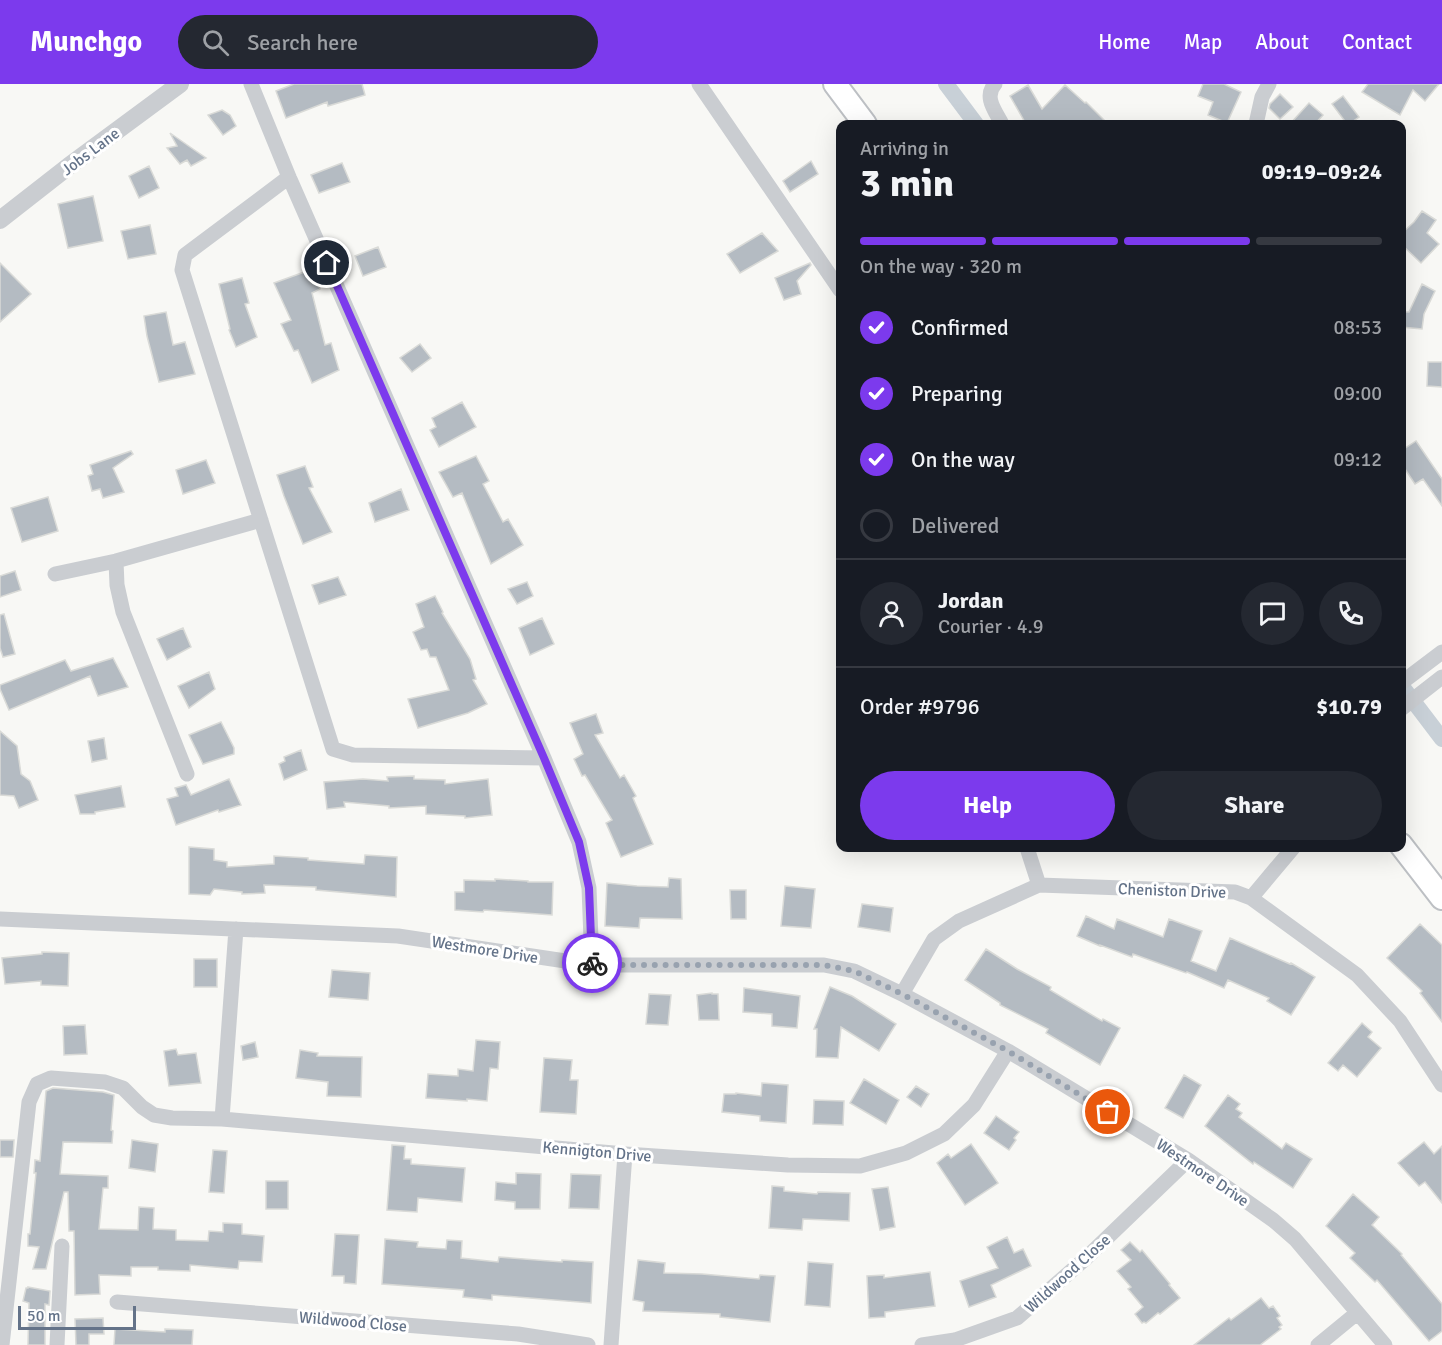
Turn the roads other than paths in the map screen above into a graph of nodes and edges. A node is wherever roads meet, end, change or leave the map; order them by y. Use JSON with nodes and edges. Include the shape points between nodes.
{"nodes":[{"id":1,"x":180,"y":84,"type":"edge"},
{"id":2,"x":250,"y":84,"type":"edge"},
{"id":3,"x":699,"y":84,"type":"edge"},
{"id":4,"x":835,"y":84,"type":"edge"},
{"id":5,"x":994,"y":84,"type":"edge"},
{"id":6,"x":1269,"y":84,"type":"edge"},
{"id":7,"x":862,"y":120,"type":"edge"},
{"id":8,"x":1000,"y":120,"type":"edge"},
{"id":9,"x":1257,"y":120,"type":"edge"},
{"id":10,"x":289,"y":177,"type":"junction"},
{"id":11,"x":0,"y":220,"type":"edge"},
{"id":12,"x":836,"y":284,"type":"edge"},
{"id":13,"x":261,"y":520,"type":"junction"},
{"id":14,"x":116,"y":561,"type":"junction"},
{"id":15,"x":55,"y":574,"type":"dead end"},
{"id":16,"x":1442,"y":652,"type":"edge"},
{"id":17,"x":1442,"y":677,"type":"edge"},
{"id":18,"x":1406,"y":679,"type":"edge"},
{"id":19,"x":1406,"y":705,"type":"edge"},
{"id":20,"x":544,"y":758,"type":"junction"},
{"id":21,"x":187,"y":774,"type":"dead end"},
{"id":22,"x":1406,"y":851,"type":"edge"},
{"id":23,"x":1027,"y":852,"type":"edge"},
{"id":24,"x":1290,"y":852,"type":"edge"},
{"id":25,"x":1039,"y":885,"type":"junction"},
{"id":26,"x":1251,"y":897,"type":"junction"},
{"id":27,"x":1442,"y":898,"type":"edge"},
{"id":28,"x":0,"y":919,"type":"edge"},
{"id":29,"x":236,"y":930,"type":"junction"},
{"id":30,"x":592,"y":965,"type":"junction"},
{"id":31,"x":902,"y":994,"type":"junction"},
{"id":32,"x":1008,"y":1051,"type":"junction"},
{"id":33,"x":1442,"y":1085,"type":"edge"},
{"id":34,"x":222,"y":1119,"type":"junction"},
{"id":35,"x":625,"y":1154,"type":"junction"},
{"id":36,"x":1188,"y":1160,"type":"junction"},
{"id":37,"x":62,"y":1246,"type":"dead end"},
{"id":38,"x":117,"y":1302,"type":"dead end"},
{"id":39,"x":1357,"y":1313,"type":"junction"},
{"id":40,"x":518,"y":1340,"type":"edge"},
{"id":41,"x":2,"y":1345,"type":"edge"},
{"id":42,"x":57,"y":1345,"type":"edge"},
{"id":43,"x":588,"y":1345,"type":"edge"},
{"id":44,"x":611,"y":1345,"type":"edge"},
{"id":45,"x":922,"y":1345,"type":"edge"},
{"id":46,"x":1317,"y":1345,"type":"edge"},
{"id":47,"x":1385,"y":1345,"type":"edge"}],
"edges":[{"from":1,"to":11,"type":"street","name":"Jobs Lane"},
{"from":2,"to":10,"type":"street"},
{"from":3,"to":12,"type":"street"},
{"from":4,"to":7,"type":"main road"},
{"from":5,"to":8,"type":"street","via":[[990,100]]},
{"from":6,"to":9,"type":"street"},
{"from":10,"to":13,"type":"street","via":[[184,255],[182,270]]},
{"from":10,"to":20,"type":"street"},
{"from":13,"to":14,"type":"street"},
{"from":13,"to":20,"type":"street","via":[[333,749],[353,755]]},
{"from":14,"to":15,"type":"street"},
{"from":14,"to":21,"type":"street","via":[[123,612]]},
{"from":16,"to":18,"type":"street"},
{"from":17,"to":19,"type":"street"},
{"from":20,"to":30,"type":"street","via":[[579,842],[589,888]]},
{"from":22,"to":27,"type":"main road"},
{"from":23,"to":25,"type":"street"},
{"from":24,"to":26,"type":"street"},
{"from":25,"to":26,"type":"street","name":"Cheniston Drive","via":[[1234,892]]},
{"from":25,"to":31,"type":"street","name":"Cheniston Drive","via":[[959,921],[934,939]]},
{"from":26,"to":33,"type":"street","name":"Cheniston Drive","via":[[1357,975],[1400,1021]]},
{"from":28,"to":29,"type":"street","name":"Westmore Drive"},
{"from":29,"to":30,"type":"street","name":"Westmore Drive","via":[[398,936]]},
{"from":29,"to":34,"type":"street"},
{"from":30,"to":31,"type":"street","name":"Westmore Drive","via":[[824,965],[854,971]]},
{"from":31,"to":32,"type":"street","name":"Westmore Drive"},
{"from":32,"to":35,"type":"street","name":"Kennigton Drive","via":[[974,1105],[944,1134],[906,1153],[860,1166]]},
{"from":32,"to":36,"type":"street","name":"Westmore Drive"},
{"from":34,"to":35,"type":"street","name":"Kennigton Drive"},
{"from":34,"to":41,"type":"street","name":"Kennigton Drive","via":[[154,1115],[123,1088],[105,1082],[51,1078],[37,1084],[29,1102]]},
{"from":35,"to":44,"type":"street"},
{"from":36,"to":39,"type":"street","name":"Westmore Drive","via":[[1295,1239]]},
{"from":36,"to":45,"type":"street","name":"Wildwood Close","via":[[1017,1318],[955,1340]]},
{"from":37,"to":42,"type":"street"},
{"from":38,"to":40,"type":"street","name":"Wildwood Close"},
{"from":39,"to":46,"type":"street"},
{"from":39,"to":47,"type":"street","name":"Westmore Drive"},
{"from":40,"to":43,"type":"street","name":"Wildwood Close"}]}
